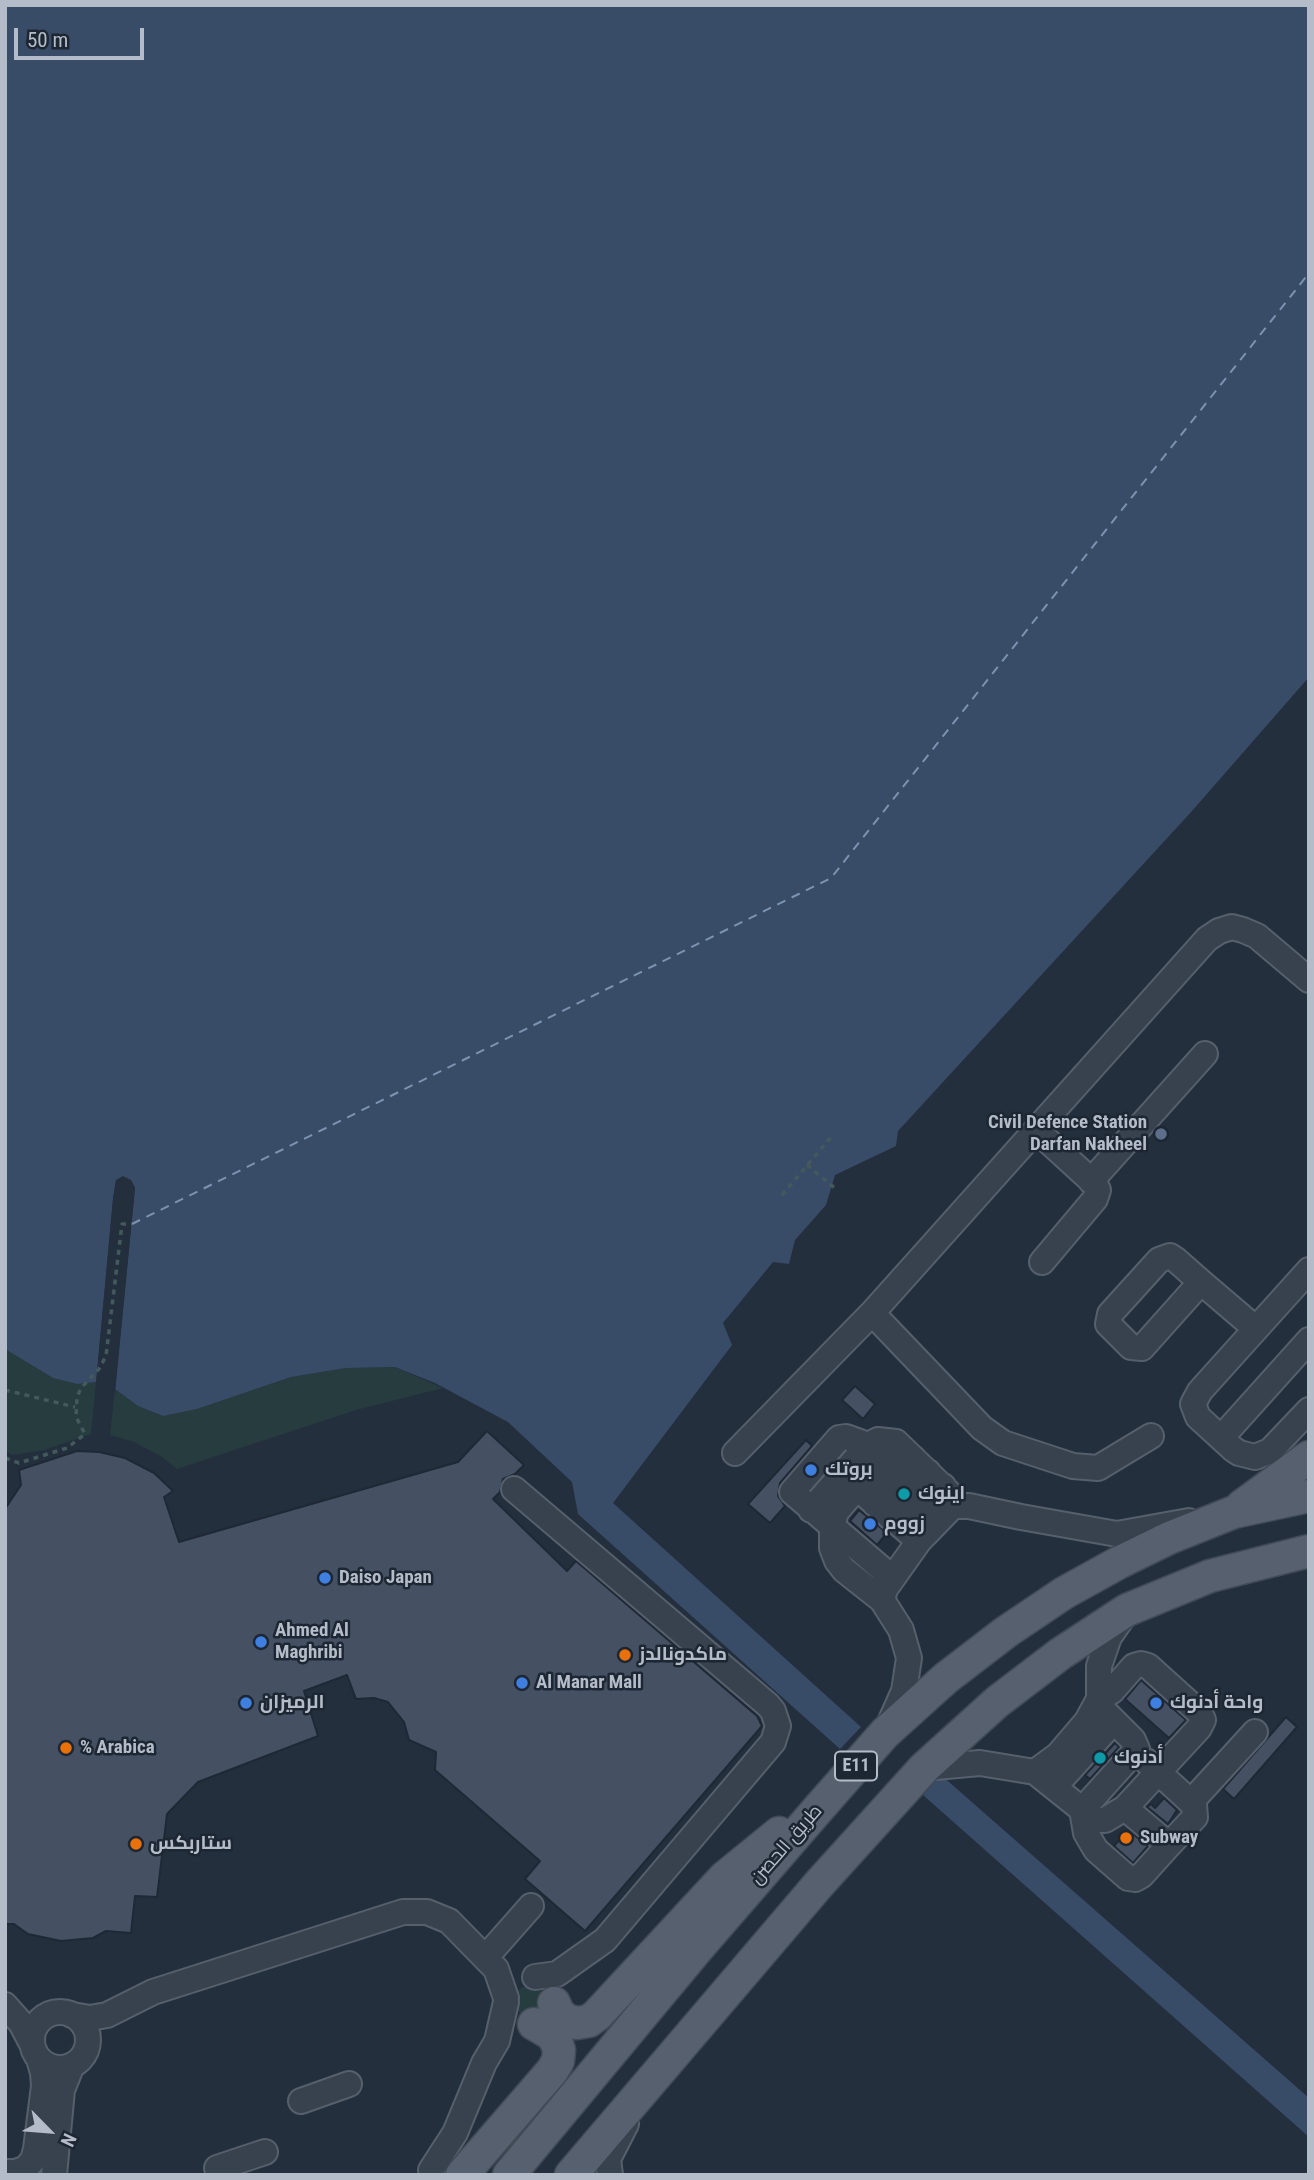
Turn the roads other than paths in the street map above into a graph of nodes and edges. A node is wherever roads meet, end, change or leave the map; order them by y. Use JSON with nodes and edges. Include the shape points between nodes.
{"nodes":[{"id":1,"x":1309,"y":980,"type":"edge"},
{"id":2,"x":1205,"y":1054,"type":"dead end"},
{"id":3,"x":1036,"y":1130,"type":"junction"},
{"id":4,"x":1091,"y":1181,"type":"junction"},
{"id":5,"x":1042,"y":1262,"type":"dead end"},
{"id":6,"x":1309,"y":1270,"type":"edge"},
{"id":7,"x":1201,"y":1282,"type":"dead end"},
{"id":8,"x":872,"y":1313,"type":"junction"},
{"id":9,"x":1256,"y":1329,"type":"junction"},
{"id":10,"x":1309,"y":1340,"type":"edge"},
{"id":11,"x":1309,"y":1410,"type":"edge"},
{"id":12,"x":1151,"y":1436,"type":"dead end"},
{"id":13,"x":1221,"y":1438,"type":"junction"},
{"id":14,"x":735,"y":1452,"type":"dead end"},
{"id":15,"x":1309,"y":1457,"type":"edge"},
{"id":16,"x":927,"y":1473,"type":"junction"},
{"id":17,"x":514,"y":1489,"type":"dead end"},
{"id":18,"x":1309,"y":1496,"type":"edge"},
{"id":19,"x":1234,"y":1512,"type":"junction"},
{"id":20,"x":896,"y":1518,"type":"junction"},
{"id":21,"x":832,"y":1527,"type":"junction"},
{"id":22,"x":1309,"y":1551,"type":"edge"},
{"id":23,"x":889,"y":1584,"type":"junction"},
{"id":24,"x":1127,"y":1610,"type":"junction"},
{"id":25,"x":1099,"y":1699,"type":"junction"},
{"id":26,"x":1255,"y":1732,"type":"dead end"},
{"id":27,"x":886,"y":1733,"type":"junction"},
{"id":28,"x":1126,"y":1735,"type":"junction"},
{"id":29,"x":924,"y":1768,"type":"junction"},
{"id":30,"x":1158,"y":1771,"type":"junction"},
{"id":31,"x":1035,"y":1772,"type":"junction"},
{"id":32,"x":1069,"y":1799,"type":"junction"},
{"id":33,"x":1191,"y":1802,"type":"junction"},
{"id":34,"x":818,"y":1808,"type":"junction"},
{"id":35,"x":1125,"y":1808,"type":"junction"},
{"id":36,"x":1169,"y":1846,"type":"junction"},
{"id":37,"x":531,"y":1906,"type":"dead end"},
{"id":38,"x":696,"y":1949,"type":"junction"},
{"id":39,"x":491,"y":1963,"type":"junction"},
{"id":40,"x":565,"y":1967,"type":"junction"},
{"id":41,"x":532,"y":1977,"type":"junction"},
{"id":42,"x":506,"y":2000,"type":"junction"},
{"id":43,"x":5,"y":2003,"type":"edge"},
{"id":44,"x":542,"y":2012,"type":"junction"},
{"id":45,"x":46,"y":2015,"type":"junction"},
{"id":46,"x":72,"y":2015,"type":"junction"},
{"id":47,"x":107,"y":2015,"type":"junction"},
{"id":48,"x":497,"y":2041,"type":"junction"},
{"id":49,"x":87,"y":2045,"type":"junction"},
{"id":50,"x":35,"y":2051,"type":"junction"},
{"id":51,"x":72,"y":2065,"type":"junction"},
{"id":52,"x":349,"y":2084,"type":"dead end"},
{"id":53,"x":643,"y":2092,"type":"junction"},
{"id":54,"x":301,"y":2101,"type":"dead end"},
{"id":55,"x":265,"y":2152,"type":"dead end"},
{"id":56,"x":216,"y":2168,"type":"dead end"},
{"id":57,"x":431,"y":2170,"type":"dead end"},
{"id":58,"x":5,"y":2172,"type":"edge"},
{"id":59,"x":54,"y":2175,"type":"edge"},
{"id":60,"x":462,"y":2175,"type":"edge"},
{"id":61,"x":509,"y":2175,"type":"edge"},
{"id":62,"x":535,"y":2175,"type":"edge"},
{"id":63,"x":571,"y":2175,"type":"edge"},
{"id":64,"x":610,"y":2175,"type":"edge"}],
"edges":[{"from":1,"to":3,"type":"street","via":[[1256,936],[1232,927],[1219,931]]},
{"from":2,"to":4,"type":"street"},
{"from":3,"to":4,"type":"street"},
{"from":3,"to":8,"type":"street"},
{"from":4,"to":5,"type":"street","via":[[1098,1190],[1095,1199]]},
{"from":6,"to":9,"type":"street"},
{"from":7,"to":9,"type":"street"},
{"from":8,"to":12,"type":"street","via":[[982,1428],[1003,1443],[1086,1469],[1110,1463]]},
{"from":8,"to":14,"type":"street"},
{"from":9,"to":13,"type":"street","via":[[1193,1404],[1198,1417]]},
{"from":10,"to":13,"type":"street"},
{"from":11,"to":13,"type":"street","via":[[1263,1455],[1239,1453]]},
{"from":15,"to":19,"type":"main road"},
{"from":16,"to":19,"type":"street","via":[[969,1506],[1117,1534]]},
{"from":16,"to":20,"type":"street"},
{"from":16,"to":20,"type":"street"},
{"from":16,"to":20,"type":"street"},
{"from":16,"to":21,"type":"street","via":[[878,1440],[846,1437],[833,1443],[792,1492]]},
{"from":17,"to":40,"type":"street","via":[[768,1705],[778,1726],[773,1742],[612,1933]]},
{"from":18,"to":19,"type":"main road","name":"طريق الحصن","number":"E11"},
{"from":19,"to":27,"type":"main road","name":"طريق الحصن","number":"E11","via":[[1157,1544],[1064,1593],[946,1678]]},
{"from":20,"to":21,"type":"street","via":[[836,1512]]},
{"from":20,"to":23,"type":"street","via":[[935,1531],[911,1565]]},
{"from":21,"to":23,"type":"street","via":[[882,1569]]},
{"from":22,"to":24,"type":"main road","number":"E11","via":[[1210,1576]]},
{"from":23,"to":27,"type":"street","via":[[909,1658],[904,1691]]},
{"from":24,"to":25,"type":"street","via":[[1109,1637],[1099,1666]]},
{"from":24,"to":29,"type":"main road","number":"E11","via":[[997,1702]]},
{"from":25,"to":28,"type":"street","via":[[1102,1710]]},
{"from":25,"to":30,"type":"street","via":[[1141,1664],[1200,1713],[1199,1728]]},
{"from":25,"to":31,"type":"street","via":[[1058,1755]]},
{"from":26,"to":33,"type":"street"},
{"from":27,"to":34,"type":"main road","name":"طريق الحصن","number":"E11"},
{"from":28,"to":30,"type":"street"},
{"from":28,"to":32,"type":"street"},
{"from":28,"to":32,"type":"street"},
{"from":29,"to":31,"type":"street","via":[[980,1763]]},
{"from":29,"to":53,"type":"main road","number":"E11"},
{"from":30,"to":33,"type":"street"},
{"from":30,"to":35,"type":"street"},
{"from":31,"to":32,"type":"street"},
{"from":32,"to":35,"type":"street","via":[[1095,1820],[1105,1820]]},
{"from":32,"to":36,"type":"street","via":[[1096,1850],[1128,1878],[1142,1875]]},
{"from":33,"to":36,"type":"street","via":[[1195,1817]]},
{"from":34,"to":38,"type":"main road","name":"طريق الحصن","number":"E11"},
{"from":34,"to":44,"type":"main road","via":[[743,1861],[589,2021],[577,2023],[558,2012]]},
{"from":35,"to":36,"type":"street"},
{"from":37,"to":39,"type":"street"},
{"from":38,"to":61,"type":"main road","name":"طريق الحصن","number":"E11"},
{"from":38,"to":62,"type":"main road","via":[[651,2032],[543,2156]]},
{"from":39,"to":41,"type":"street"},
{"from":39,"to":42,"type":"street"},
{"from":39,"to":47,"type":"street","via":[[449,1921],[427,1912],[403,1912],[153,1993]]},
{"from":40,"to":41,"type":"street","via":[[556,1974]]},
{"from":40,"to":44,"type":"street"},
{"from":41,"to":42,"type":"street","via":[[515,1982]]},
{"from":41,"to":44,"type":"street","via":[[550,1988]]},
{"from":42,"to":44,"type":"street","via":[[513,2017]]},
{"from":42,"to":48,"type":"street"},
{"from":43,"to":45,"type":"street"},
{"from":43,"to":50,"type":"street"},
{"from":44,"to":48,"type":"street"},
{"from":44,"to":60,"type":"main road","via":[[556,2041],[558,2060]]},
{"from":45,"to":46,"type":"street"},
{"from":45,"to":50,"type":"street","via":[[34,2027]]},
{"from":46,"to":47,"type":"street"},
{"from":46,"to":49,"type":"street","via":[[85,2027]]},
{"from":47,"to":49,"type":"street"},
{"from":48,"to":57,"type":"street","via":[[455,2133]]},
{"from":49,"to":51,"type":"street"},
{"from":50,"to":51,"type":"street","via":[[54,2067]]},
{"from":50,"to":58,"type":"street","via":[[44,2086],[36,2148],[25,2169]]},
{"from":51,"to":59,"type":"street","via":[[62,2090]]},
{"from":52,"to":54,"type":"street"},
{"from":53,"to":63,"type":"main road","number":"E11"},
{"from":53,"to":64,"type":"street","via":[[608,2159]]},
{"from":55,"to":56,"type":"street"}]}
